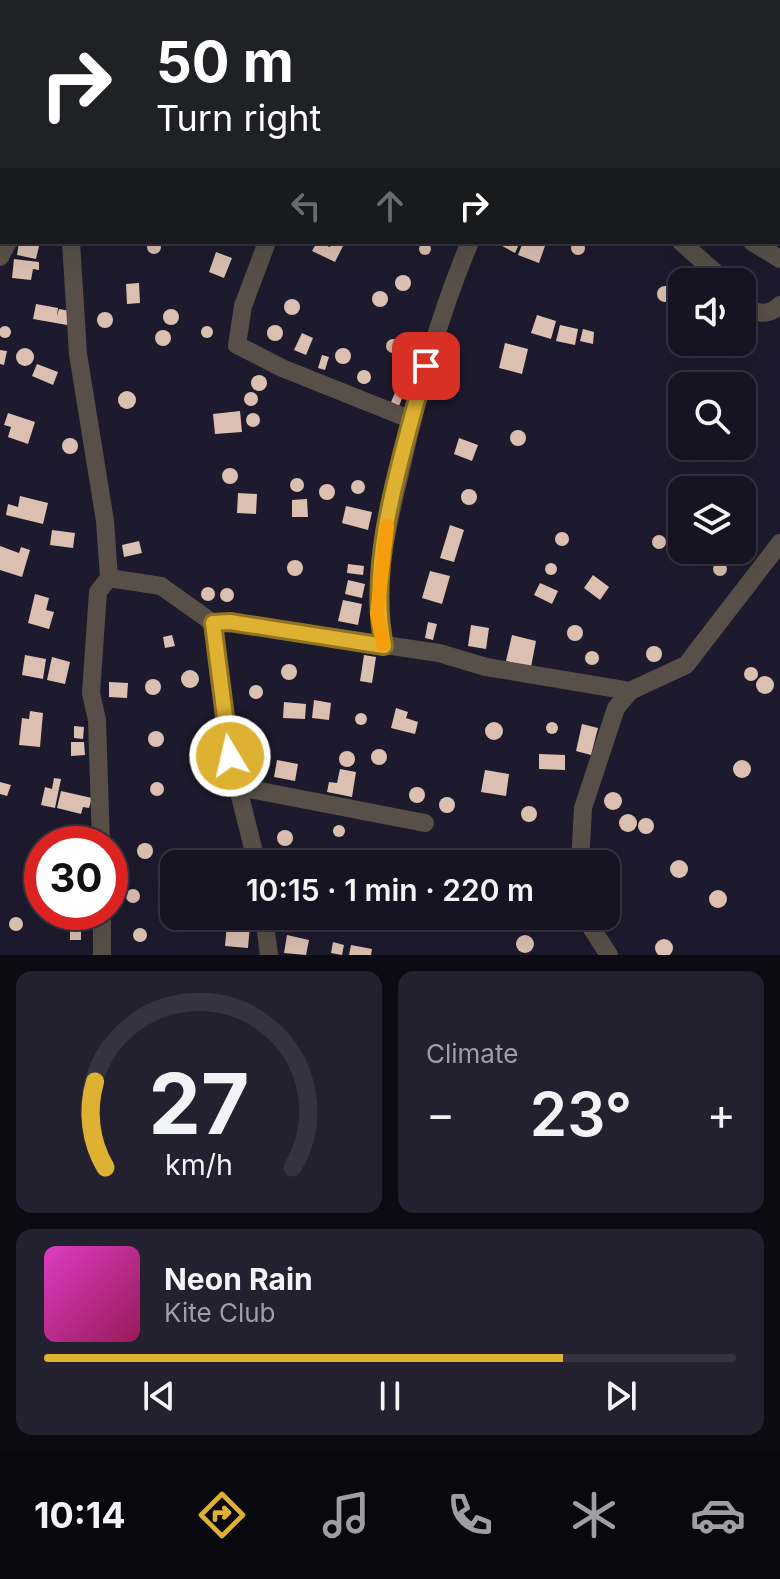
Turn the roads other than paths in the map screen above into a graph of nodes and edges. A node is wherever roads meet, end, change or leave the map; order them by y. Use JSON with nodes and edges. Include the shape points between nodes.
{"nodes":[{"id":1,"x":71,"y":244,"type":"edge"},
{"id":2,"x":266,"y":244,"type":"edge"},
{"id":3,"x":469,"y":244,"type":"edge"},
{"id":4,"x":683,"y":244,"type":"edge"},
{"id":5,"x":755,"y":244,"type":"edge"},
{"id":6,"x":780,"y":259,"type":"edge"},
{"id":7,"x":710,"y":268,"type":"edge"},
{"id":8,"x":780,"y":305,"type":"edge"},
{"id":9,"x":756,"y":312,"type":"edge"},
{"id":10,"x":412,"y":420,"type":"junction"},
{"id":11,"x":780,"y":543,"type":"edge"},
{"id":12,"x":109,"y":578,"type":"junction"},
{"id":13,"x":213,"y":623,"type":"junction"},
{"id":14,"x":384,"y":646,"type":"junction"},
{"id":15,"x":630,"y":691,"type":"junction"},
{"id":16,"x":239,"y":787,"type":"junction"},
{"id":17,"x":425,"y":823,"type":"dead end"},
{"id":18,"x":100,"y":826,"type":"edge"},
{"id":19,"x":254,"y":850,"type":"edge"},
{"id":20,"x":581,"y":850,"type":"edge"},
{"id":21,"x":102,"y":930,"type":"edge"},
{"id":22,"x":266,"y":930,"type":"edge"},
{"id":23,"x":593,"y":930,"type":"edge"},
{"id":24,"x":102,"y":955,"type":"edge"},
{"id":25,"x":269,"y":955,"type":"edge"},
{"id":26,"x":609,"y":955,"type":"edge"}],
"edges":[{"from":1,"to":12,"type":"street","via":[[78,354]]},
{"from":2,"to":10,"type":"street","via":[[243,306],[237,345]]},
{"from":3,"to":10,"type":"street","via":[[441,312]]},
{"from":4,"to":7,"type":"street"},
{"from":5,"to":6,"type":"street"},
{"from":8,"to":9,"type":"street","via":[[773,312]]},
{"from":10,"to":14,"type":"street","via":[[386,531],[377,614]]},
{"from":11,"to":15,"type":"street","via":[[686,665]]},
{"from":12,"to":13,"type":"street","via":[[161,586]]},
{"from":12,"to":18,"type":"street","via":[[98,592],[91,693],[97,720]]},
{"from":13,"to":14,"type":"street"},
{"from":13,"to":16,"type":"street","via":[[230,756]]},
{"from":14,"to":15,"type":"street"},
{"from":15,"to":20,"type":"street","via":[[616,708],[583,808]]},
{"from":16,"to":17,"type":"street"},
{"from":16,"to":19,"type":"street"},
{"from":21,"to":24,"type":"street"},
{"from":22,"to":25,"type":"street"},
{"from":23,"to":26,"type":"street"}]}
